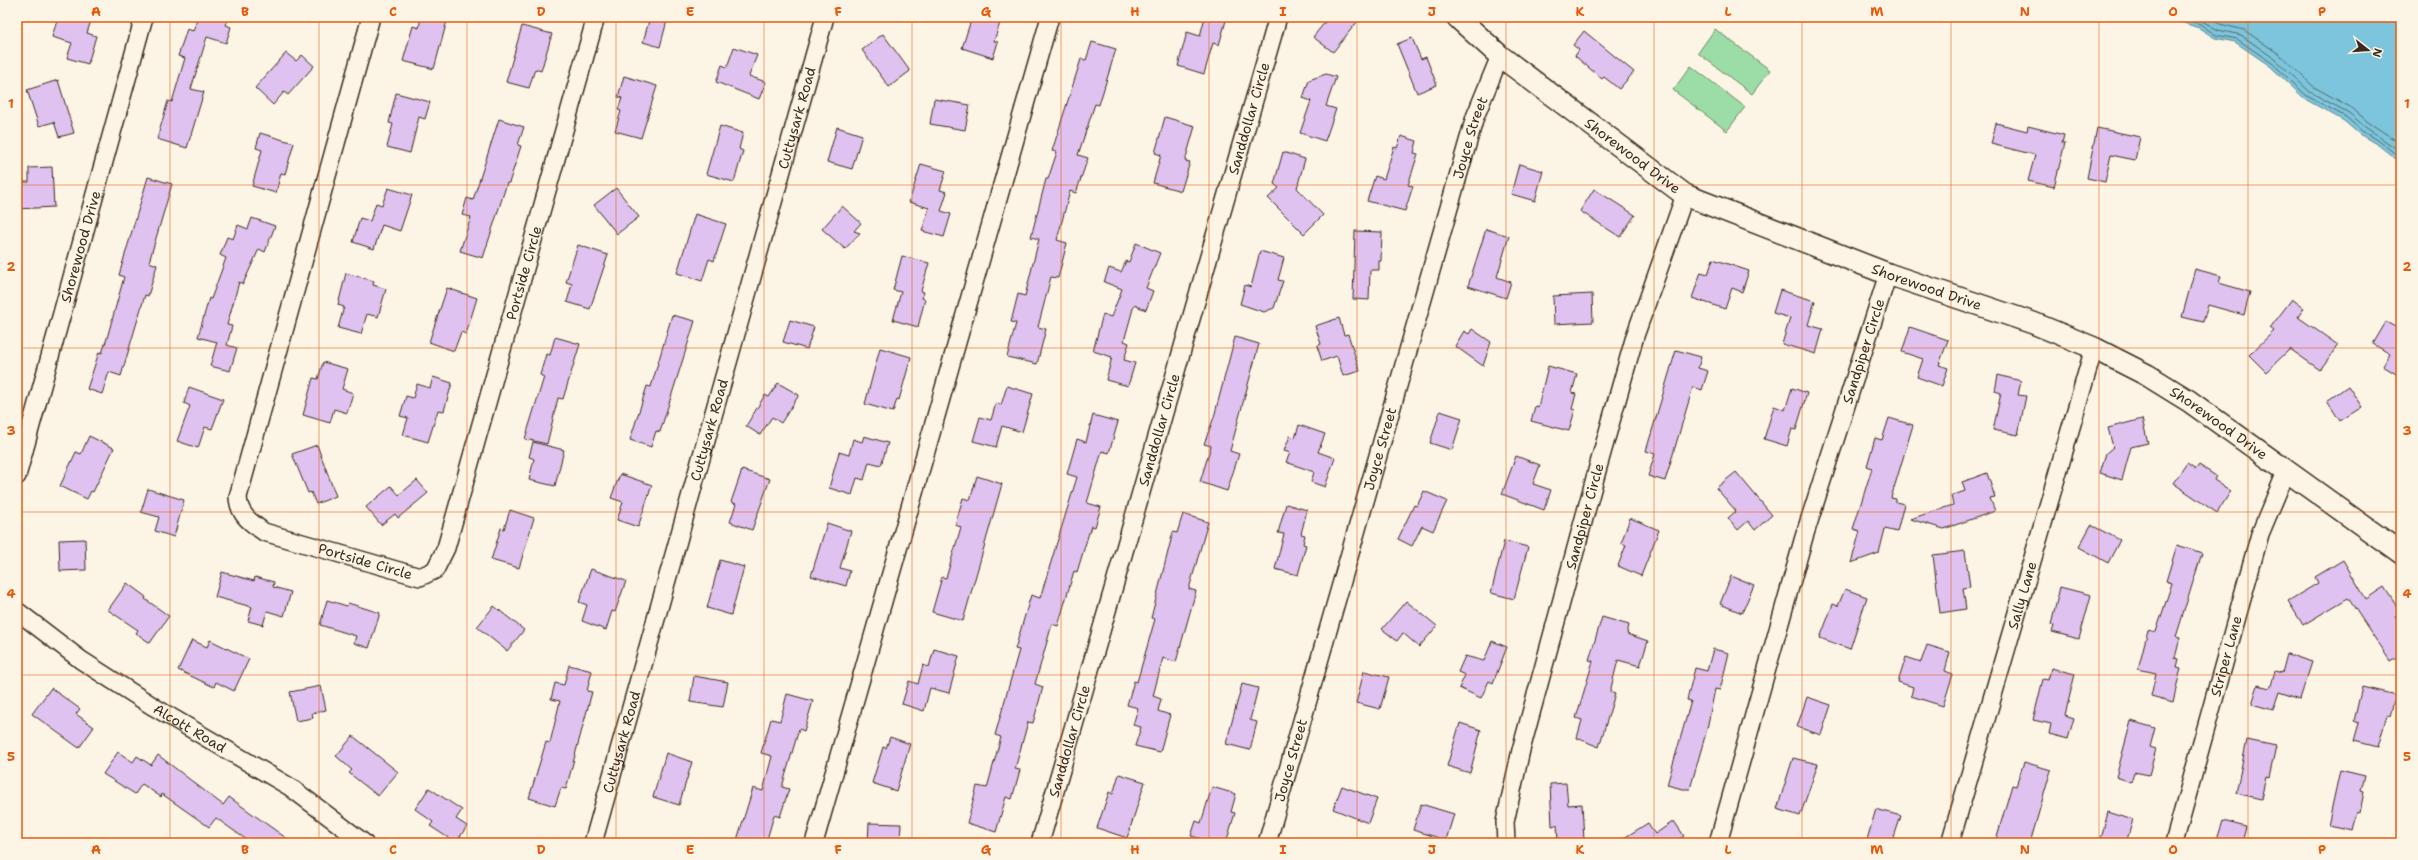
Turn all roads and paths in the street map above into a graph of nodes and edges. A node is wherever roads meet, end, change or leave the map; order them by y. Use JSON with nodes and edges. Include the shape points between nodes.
{"nodes":[{"id":1,"x":144,"y":17,"type":"edge"},
{"id":2,"x":371,"y":17,"type":"edge"},
{"id":3,"x":596,"y":17,"type":"edge"},
{"id":4,"x":825,"y":17,"type":"edge"},
{"id":5,"x":1050,"y":17,"type":"edge"},
{"id":6,"x":1278,"y":17,"type":"edge"},
{"id":7,"x":1457,"y":17,"type":"edge"},
{"id":8,"x":1500,"y":56,"type":"junction"},
{"id":9,"x":1685,"y":195,"type":"junction"},
{"id":10,"x":1888,"y":274,"type":"junction"},
{"id":11,"x":2094,"y":348,"type":"junction"},
{"id":12,"x":2286,"y":472,"type":"junction"},
{"id":13,"x":17,"y":476,"type":"edge"},
{"id":14,"x":2401,"y":553,"type":"edge"},
{"id":15,"x":17,"y":611,"type":"edge"},
{"id":16,"x":364,"y":843,"type":"edge"},
{"id":17,"x":593,"y":843,"type":"edge"},
{"id":18,"x":814,"y":843,"type":"edge"},
{"id":19,"x":1040,"y":843,"type":"edge"},
{"id":20,"x":1267,"y":843,"type":"edge"},
{"id":21,"x":1506,"y":843,"type":"edge"},
{"id":22,"x":1718,"y":843,"type":"edge"},
{"id":23,"x":1950,"y":843,"type":"edge"},
{"id":24,"x":2174,"y":843,"type":"edge"}],
"edges":[{"from":1,"to":13,"type":"street","name":"Shorewood Drive"},
{"from":2,"to":3,"type":"street","name":"Portside Circle","via":[[238,498],[238,508],[246,519],[264,532],[420,577],[435,570],[446,548]]},
{"from":4,"to":17,"type":"street","name":"Cuttysark Road"},
{"from":5,"to":18,"type":"street"},
{"from":6,"to":19,"type":"street","name":"Sanddollar Circle"},
{"from":7,"to":8,"type":"street","name":"Shorewood Drive"},
{"from":8,"to":9,"type":"street","name":"Shorewood Drive"},
{"from":8,"to":20,"type":"street","name":"Joyce Street","via":[[1475,117]]},
{"from":9,"to":10,"type":"street","name":"Shorewood Drive"},
{"from":9,"to":21,"type":"street","name":"Sandpiper Circle","via":[[1635,336],[1598,468],[1521,750],[1505,822]]},
{"from":10,"to":11,"type":"street","name":"Shorewood Drive","via":[[2034,323]]},
{"from":10,"to":22,"type":"street","name":"Sandpiper Circle","via":[[1804,537]]},
{"from":11,"to":12,"type":"street","name":"Shorewood Drive","via":[[2147,374],[2189,401]]},
{"from":11,"to":23,"type":"street","name":"Sally Lane"},
{"from":12,"to":14,"type":"street","name":"Shorewood Drive"},
{"from":12,"to":24,"type":"street","name":"Striper Lane","via":[[2260,534]]},
{"from":15,"to":16,"type":"street","name":"Alcott Road","via":[[81,660],[154,707],[290,787]]}]}
